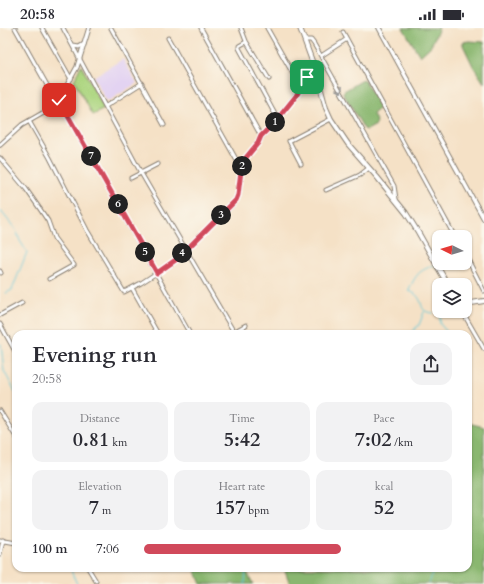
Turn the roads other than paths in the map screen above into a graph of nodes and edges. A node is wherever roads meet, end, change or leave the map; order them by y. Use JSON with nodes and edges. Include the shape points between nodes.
{"nodes":[{"id":1,"x":15,"y":28,"type":"edge"},
{"id":2,"x":42,"y":28,"type":"edge"},
{"id":3,"x":63,"y":28,"type":"edge"},
{"id":4,"x":89,"y":28,"type":"edge"},
{"id":5,"x":111,"y":28,"type":"edge"},
{"id":6,"x":201,"y":28,"type":"edge"},
{"id":7,"x":241,"y":28,"type":"edge"},
{"id":8,"x":267,"y":28,"type":"edge"},
{"id":9,"x":300,"y":28,"type":"edge"},
{"id":10,"x":379,"y":28,"type":"edge"},
{"id":11,"x":343,"y":32,"type":"dead end"},
{"id":12,"x":168,"y":38,"type":"dead end"},
{"id":13,"x":347,"y":39,"type":"junction"},
{"id":14,"x":305,"y":40,"type":"junction"},
{"id":15,"x":246,"y":42,"type":"junction"},
{"id":16,"x":85,"y":44,"type":"junction"},
{"id":17,"x":73,"y":46,"type":"junction"},
{"id":18,"x":321,"y":56,"type":"junction"},
{"id":19,"x":80,"y":59,"type":"junction"},
{"id":20,"x":312,"y":62,"type":"junction"},
{"id":21,"x":71,"y":79,"type":"junction"},
{"id":22,"x":269,"y":79,"type":"dead end"},
{"id":23,"x":142,"y":83,"type":"junction"},
{"id":24,"x":301,"y":88,"type":"junction"},
{"id":25,"x":58,"y":102,"type":"junction"},
{"id":26,"x":106,"y":106,"type":"junction"},
{"id":27,"x":277,"y":118,"type":"junction"},
{"id":28,"x":331,"y":120,"type":"junction"},
{"id":29,"x":29,"y":121,"type":"junction"},
{"id":30,"x":164,"y":125,"type":"dead end"},
{"id":31,"x":261,"y":136,"type":"junction"},
{"id":32,"x":0,"y":145,"type":"edge"},
{"id":33,"x":0,"y":158,"type":"edge"},
{"id":34,"x":158,"y":164,"type":"dead end"},
{"id":35,"x":301,"y":164,"type":"dead end"},
{"id":36,"x":241,"y":168,"type":"junction"},
{"id":37,"x":369,"y":168,"type":"junction"},
{"id":38,"x":141,"y":173,"type":"junction"},
{"id":39,"x":131,"y":178,"type":"dead end"},
{"id":40,"x":326,"y":190,"type":"dead end"},
{"id":41,"x":396,"y":199,"type":"junction"},
{"id":42,"x":484,"y":219,"type":"edge"},
{"id":43,"x":451,"y":230,"type":"edge"},
{"id":44,"x":186,"y":249,"type":"junction"},
{"id":45,"x":472,"y":267,"type":"edge"},
{"id":46,"x":157,"y":273,"type":"junction"},
{"id":47,"x":444,"y":278,"type":"edge"},
{"id":48,"x":49,"y":279,"type":"dead end"},
{"id":49,"x":132,"y":288,"type":"junction"},
{"id":50,"x":484,"y":290,"type":"edge"},
{"id":51,"x":484,"y":301,"type":"edge"},
{"id":52,"x":22,"y":303,"type":"dead end"},
{"id":53,"x":472,"y":303,"type":"edge"},
{"id":54,"x":0,"y":315,"type":"edge"},
{"id":55,"x":466,"y":318,"type":"edge"},
{"id":56,"x":0,"y":324,"type":"edge"},
{"id":57,"x":246,"y":325,"type":"dead end"},
{"id":58,"x":156,"y":330,"type":"edge"},
{"id":59,"x":188,"y":330,"type":"edge"},
{"id":60,"x":233,"y":330,"type":"edge"},
{"id":61,"x":239,"y":330,"type":"edge"},
{"id":62,"x":12,"y":346,"type":"edge"},
{"id":63,"x":484,"y":349,"type":"edge"},
{"id":64,"x":0,"y":411,"type":"edge"},
{"id":65,"x":12,"y":430,"type":"edge"},
{"id":66,"x":1,"y":540,"type":"edge"},
{"id":67,"x":12,"y":542,"type":"edge"},
{"id":68,"x":0,"y":554,"type":"edge"},
{"id":69,"x":90,"y":572,"type":"edge"},
{"id":70,"x":96,"y":581,"type":"dead end"}],
"edges":[{"from":1,"to":25,"type":"street"},
{"from":2,"to":21,"type":"street"},
{"from":3,"to":17,"type":"street"},
{"from":4,"to":16,"type":"street"},
{"from":5,"to":23,"type":"street"},
{"from":6,"to":31,"type":"street"},
{"from":7,"to":15,"type":"street"},
{"from":8,"to":24,"type":"street"},
{"from":9,"to":14,"type":"main road"},
{"from":10,"to":42,"type":"street"},
{"from":11,"to":13,"type":"street"},
{"from":12,"to":36,"type":"street"},
{"from":13,"to":18,"type":"street"},
{"from":13,"to":43,"type":"street"},
{"from":14,"to":18,"type":"street","via":[[310,40]]},
{"from":14,"to":20,"type":"main road"},
{"from":15,"to":22,"type":"street"},
{"from":15,"to":27,"type":"street","via":[[239,48]]},
{"from":16,"to":17,"type":"street"},
{"from":16,"to":19,"type":"street"},
{"from":17,"to":19,"type":"street"},
{"from":18,"to":41,"type":"street","one_way":true,"via":[[394,186]]},
{"from":19,"to":21,"type":"street"},
{"from":19,"to":26,"type":"street"},
{"from":20,"to":24,"type":"street"},
{"from":20,"to":28,"type":"main road"},
{"from":21,"to":25,"type":"street"},
{"from":23,"to":26,"type":"street"},
{"from":23,"to":30,"type":"street"},
{"from":24,"to":27,"type":"street"},
{"from":25,"to":29,"type":"street"},
{"from":25,"to":46,"type":"street"},
{"from":26,"to":38,"type":"street"},
{"from":27,"to":31,"type":"street"},
{"from":28,"to":35,"type":"street","via":[[289,141]]},
{"from":28,"to":37,"type":"main road"},
{"from":29,"to":32,"type":"street"},
{"from":29,"to":49,"type":"street","via":[[87,230],[124,292]]},
{"from":31,"to":36,"type":"street"},
{"from":33,"to":48,"type":"street","via":[[40,209],[54,238],[74,265]]},
{"from":34,"to":38,"type":"street"},
{"from":36,"to":44,"type":"street","via":[[236,200]]},
{"from":37,"to":40,"type":"street","via":[[360,175]]},
{"from":37,"to":41,"type":"main road"},
{"from":38,"to":39,"type":"street"},
{"from":38,"to":44,"type":"street"},
{"from":41,"to":47,"type":"main road","via":[[415,226]]},
{"from":44,"to":46,"type":"street","via":[[175,261]]},
{"from":44,"to":60,"type":"street"},
{"from":45,"to":50,"type":"street"},
{"from":46,"to":49,"type":"street"},
{"from":46,"to":59,"type":"street"},
{"from":49,"to":58,"type":"street"},
{"from":51,"to":53,"type":"main road"},
{"from":52,"to":54,"type":"street"},
{"from":55,"to":63,"type":"street"},
{"from":56,"to":62,"type":"street"},
{"from":57,"to":61,"type":"street"},
{"from":64,"to":65,"type":"street"},
{"from":66,"to":67,"type":"street"},
{"from":66,"to":68,"type":"street"},
{"from":69,"to":70,"type":"street"}]}
